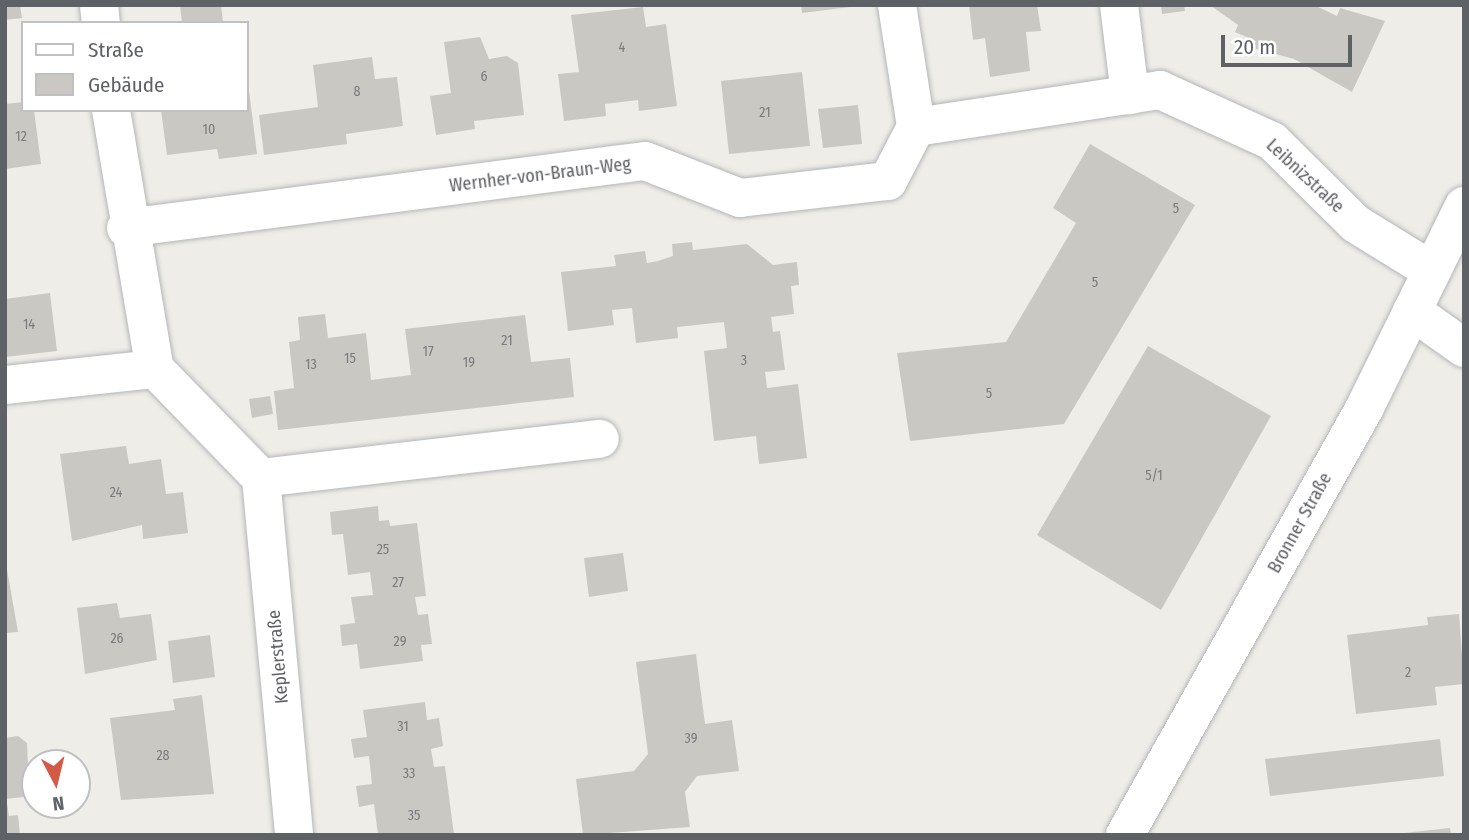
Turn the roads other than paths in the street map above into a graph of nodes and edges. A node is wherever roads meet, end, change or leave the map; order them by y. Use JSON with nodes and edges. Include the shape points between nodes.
{"nodes":[{"id":1,"x":897,"y":5,"type":"edge"},
{"id":2,"x":1119,"y":5,"type":"edge"},
{"id":3,"x":1130,"y":94,"type":"junction"},
{"id":4,"x":111,"y":112,"type":"edge"},
{"id":5,"x":916,"y":127,"type":"junction"},
{"id":6,"x":1464,"y":206,"type":"edge"},
{"id":7,"x":126,"y":228,"type":"junction"},
{"id":8,"x":1432,"y":271,"type":"junction"},
{"id":9,"x":1412,"y":311,"type":"junction"},
{"id":10,"x":1464,"y":348,"type":"edge"},
{"id":11,"x":155,"y":369,"type":"junction"},
{"id":12,"x":5,"y":385,"type":"edge"},
{"id":13,"x":600,"y":439,"type":"dead end"},
{"id":14,"x":261,"y":478,"type":"junction"},
{"id":15,"x":294,"y":835,"type":"edge"},
{"id":16,"x":1125,"y":835,"type":"edge"}],
"edges":[{"from":1,"to":5,"type":"street"},
{"from":2,"to":3,"type":"street"},
{"from":3,"to":5,"type":"street","name":"Leibnizstraße"},
{"from":3,"to":8,"type":"street","name":"Leibnizstraße","via":[[1160,90],[1272,141],[1356,224]]},
{"from":4,"to":7,"type":"street"},
{"from":5,"to":7,"type":"street","name":"Wernher-von-Braun-Weg","via":[[888,181],[740,198],[645,162]]},
{"from":6,"to":8,"type":"street","name":"Bronner Straße"},
{"from":7,"to":11,"type":"street"},
{"from":8,"to":9,"type":"street","name":"Bronner Straße"},
{"from":9,"to":10,"type":"street"},
{"from":9,"to":16,"type":"street","name":"Bronner Straße"},
{"from":11,"to":12,"type":"street"},
{"from":11,"to":14,"type":"street"},
{"from":13,"to":14,"type":"street"},
{"from":14,"to":15,"type":"street","name":"Keplerstraße"}]}
